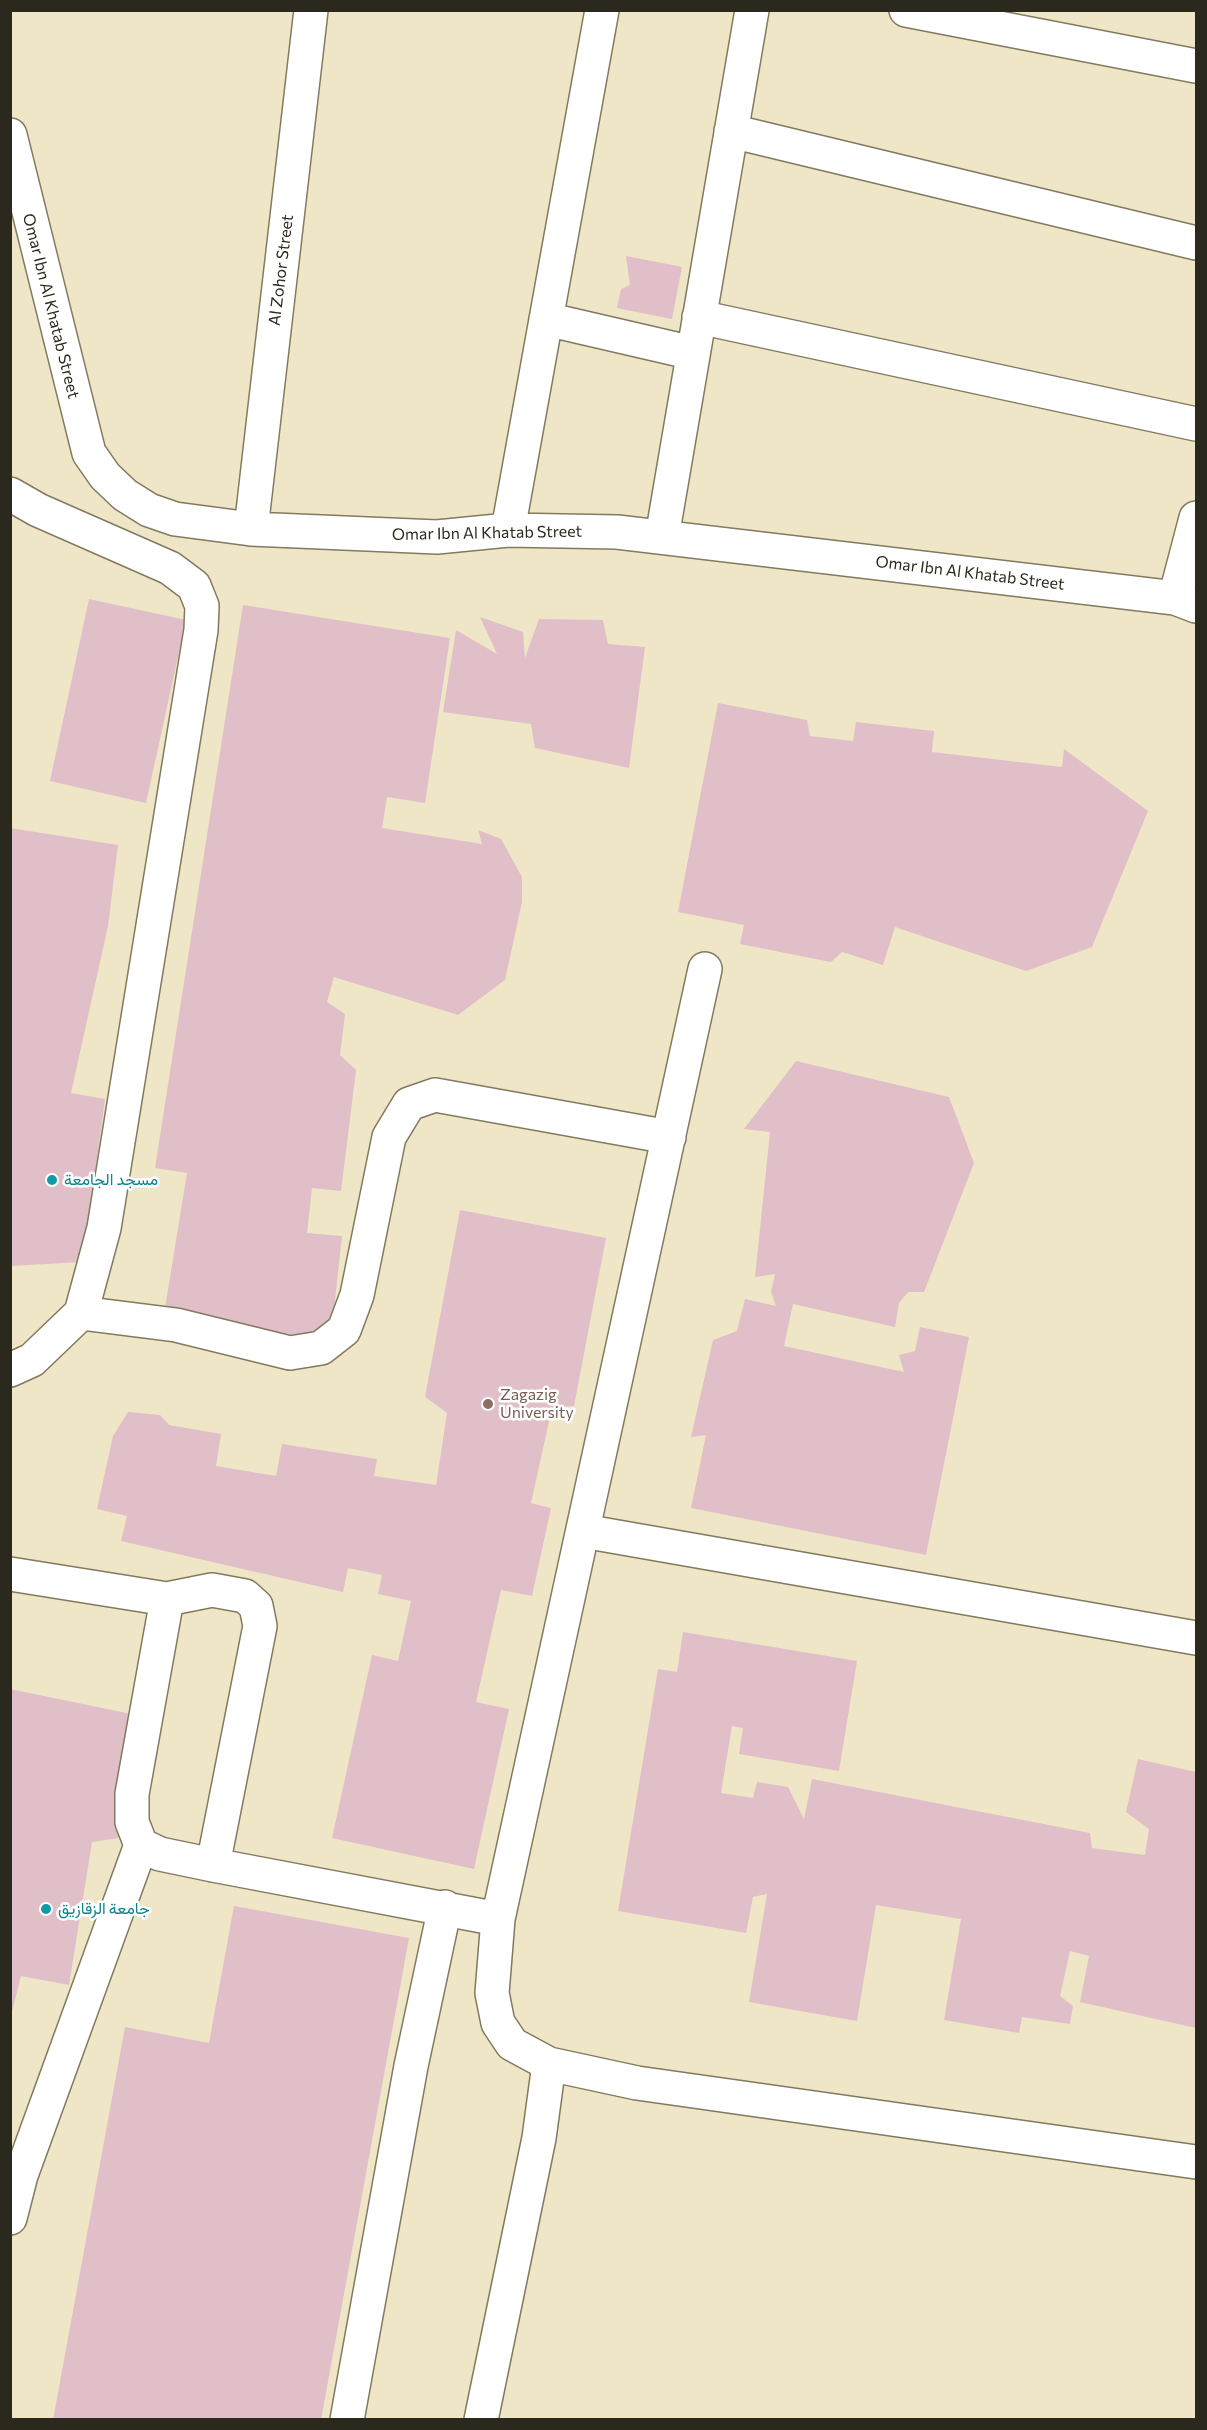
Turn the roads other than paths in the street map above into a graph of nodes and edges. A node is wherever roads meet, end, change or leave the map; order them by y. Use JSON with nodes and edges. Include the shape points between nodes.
{"nodes":[{"id":1,"x":311,"y":10,"type":"edge"},
{"id":2,"x":602,"y":10,"type":"edge"},
{"id":3,"x":752,"y":10,"type":"edge"},
{"id":4,"x":906,"y":10,"type":"edge"},
{"id":5,"x":1197,"y":66,"type":"edge"},
{"id":6,"x":731,"y":130,"type":"junction"},
{"id":7,"x":10,"y":135,"type":"edge"},
{"id":8,"x":1197,"y":243,"type":"edge"},
{"id":9,"x":699,"y":317,"type":"junction"},
{"id":10,"x":546,"y":319,"type":"junction"},
{"id":11,"x":693,"y":353,"type":"junction"},
{"id":12,"x":1197,"y":424,"type":"edge"},
{"id":13,"x":10,"y":494,"type":"edge"},
{"id":14,"x":1197,"y":518,"type":"edge"},
{"id":15,"x":251,"y":529,"type":"junction"},
{"id":16,"x":508,"y":530,"type":"junction"},
{"id":17,"x":662,"y":537,"type":"junction"},
{"id":18,"x":1186,"y":602,"type":"edge"},
{"id":19,"x":705,"y":969,"type":"dead end"},
{"id":20,"x":669,"y":1137,"type":"junction"},
{"id":21,"x":81,"y":1313,"type":"junction"},
{"id":22,"x":10,"y":1370,"type":"edge"},
{"id":23,"x":583,"y":1531,"type":"junction"},
{"id":24,"x":10,"y":1574,"type":"edge"},
{"id":25,"x":167,"y":1599,"type":"junction"},
{"id":26,"x":1197,"y":1638,"type":"edge"},
{"id":27,"x":141,"y":1845,"type":"junction"},
{"id":28,"x":213,"y":1865,"type":"junction"},
{"id":29,"x":445,"y":1907,"type":"junction"},
{"id":30,"x":498,"y":1918,"type":"junction"},
{"id":31,"x":549,"y":2064,"type":"junction"},
{"id":32,"x":1197,"y":2162,"type":"edge"},
{"id":33,"x":10,"y":2218,"type":"edge"},
{"id":34,"x":347,"y":2420,"type":"edge"},
{"id":35,"x":481,"y":2420,"type":"edge"}],
"edges":[{"from":1,"to":15,"type":"street","name":"Al Zohor Street"},
{"from":2,"to":10,"type":"street"},
{"from":3,"to":6,"type":"street"},
{"from":4,"to":5,"type":"street"},
{"from":6,"to":8,"type":"street"},
{"from":6,"to":9,"type":"street"},
{"from":7,"to":15,"type":"street","name":"Omar Ibn Al Khatab Street","via":[[89,453],[119,489],[149,510],[175,519]]},
{"from":9,"to":11,"type":"street"},
{"from":9,"to":12,"type":"street"},
{"from":10,"to":11,"type":"street"},
{"from":10,"to":16,"type":"street"},
{"from":11,"to":17,"type":"street"},
{"from":13,"to":21,"type":"street","via":[[170,568],[194,586],[202,606],[104,1228]]},
{"from":14,"to":18,"type":"street"},
{"from":15,"to":16,"type":"street","name":"Omar Ibn Al Khatab Street","via":[[437,537]]},
{"from":16,"to":17,"type":"street","name":"Omar Ibn Al Khatab Street"},
{"from":17,"to":18,"type":"street","name":"Omar Ibn Al Khatab Street"},
{"from":19,"to":20,"type":"street"},
{"from":20,"to":21,"type":"street","via":[[435,1095],[409,1104],[389,1137],[357,1295],[344,1330],[321,1348],[290,1353],[176,1325]]},
{"from":20,"to":23,"type":"street"},
{"from":21,"to":22,"type":"street","via":[[32,1360]]},
{"from":23,"to":26,"type":"street"},
{"from":23,"to":30,"type":"street"},
{"from":24,"to":25,"type":"street"},
{"from":25,"to":27,"type":"street","via":[[132,1794],[132,1822]]},
{"from":25,"to":28,"type":"street","via":[[212,1590],[245,1596],[256,1606],[260,1626]]},
{"from":27,"to":28,"type":"street","via":[[160,1854]]},
{"from":27,"to":33,"type":"street","via":[[21,2175]]},
{"from":28,"to":29,"type":"street"},
{"from":29,"to":30,"type":"street"},
{"from":29,"to":34,"type":"street","via":[[411,2066]]},
{"from":30,"to":31,"type":"street","via":[[492,1993],[498,2023],[512,2044]]},
{"from":31,"to":32,"type":"street","via":[[637,2083]]},
{"from":31,"to":35,"type":"street","via":[[539,2138]]}]}
